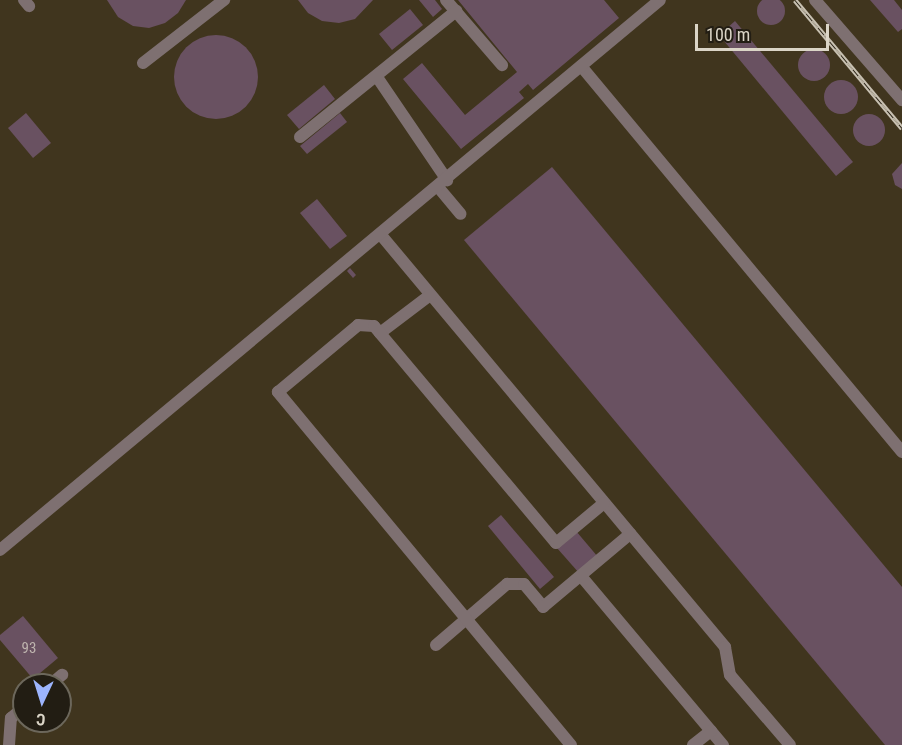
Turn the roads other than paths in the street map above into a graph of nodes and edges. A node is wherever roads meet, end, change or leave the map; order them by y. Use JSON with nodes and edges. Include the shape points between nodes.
{"nodes":[{"id":1,"x":224,"y":0,"type":"edge"},
{"id":2,"x":446,"y":0,"type":"edge"},
{"id":3,"x":660,"y":0,"type":"edge"},
{"id":4,"x":815,"y":0,"type":"edge"},
{"id":5,"x":456,"y":11,"type":"junction"},
{"id":6,"x":143,"y":63,"type":"dead end"},
{"id":7,"x":502,"y":65,"type":"dead end"},
{"id":8,"x":581,"y":66,"type":"junction"},
{"id":9,"x":377,"y":77,"type":"junction"},
{"id":10,"x":902,"y":100,"type":"edge"},
{"id":11,"x":300,"y":137,"type":"dead end"},
{"id":12,"x":442,"y":183,"type":"junction"},
{"id":13,"x":461,"y":214,"type":"dead end"},
{"id":14,"x":381,"y":235,"type":"junction"},
{"id":15,"x":430,"y":295,"type":"junction"},
{"id":16,"x":380,"y":333,"type":"junction"},
{"id":17,"x":902,"y":452,"type":"edge"},
{"id":18,"x":604,"y":503,"type":"junction"},
{"id":19,"x":630,"y":534,"type":"junction"},
{"id":20,"x":0,"y":550,"type":"edge"},
{"id":21,"x":580,"y":576,"type":"junction"},
{"id":22,"x":466,"y":619,"type":"junction"},
{"id":23,"x":436,"y":645,"type":"dead end"},
{"id":24,"x":12,"y":717,"type":"edge"},
{"id":25,"x":711,"y":731,"type":"junction"},
{"id":26,"x":9,"y":745,"type":"edge"},
{"id":27,"x":571,"y":745,"type":"edge"},
{"id":28,"x":693,"y":745,"type":"edge"},
{"id":29,"x":723,"y":745,"type":"edge"},
{"id":30,"x":790,"y":745,"type":"edge"}],
"edges":[{"from":1,"to":6,"type":"street"},
{"from":2,"to":5,"type":"street"},
{"from":3,"to":8,"type":"street"},
{"from":4,"to":10,"type":"street"},
{"from":5,"to":7,"type":"street"},
{"from":5,"to":9,"type":"street"},
{"from":8,"to":12,"type":"street"},
{"from":8,"to":17,"type":"street"},
{"from":9,"to":11,"type":"street"},
{"from":9,"to":12,"type":"street"},
{"from":12,"to":13,"type":"street"},
{"from":12,"to":14,"type":"street"},
{"from":14,"to":15,"type":"street"},
{"from":14,"to":20,"type":"street"},
{"from":15,"to":16,"type":"street"},
{"from":15,"to":18,"type":"street"},
{"from":16,"to":18,"type":"street","via":[[556,543]]},
{"from":16,"to":22,"type":"street","via":[[374,326],[358,325],[278,392]]},
{"from":18,"to":19,"type":"street"},
{"from":19,"to":21,"type":"street"},
{"from":19,"to":30,"type":"street","via":[[725,647],[730,675]]},
{"from":21,"to":22,"type":"street","via":[[543,607],[524,584],[507,584]]},
{"from":21,"to":25,"type":"street"},
{"from":22,"to":23,"type":"street"},
{"from":22,"to":27,"type":"street"},
{"from":24,"to":26,"type":"street"},
{"from":25,"to":28,"type":"street"},
{"from":25,"to":29,"type":"street"}]}
